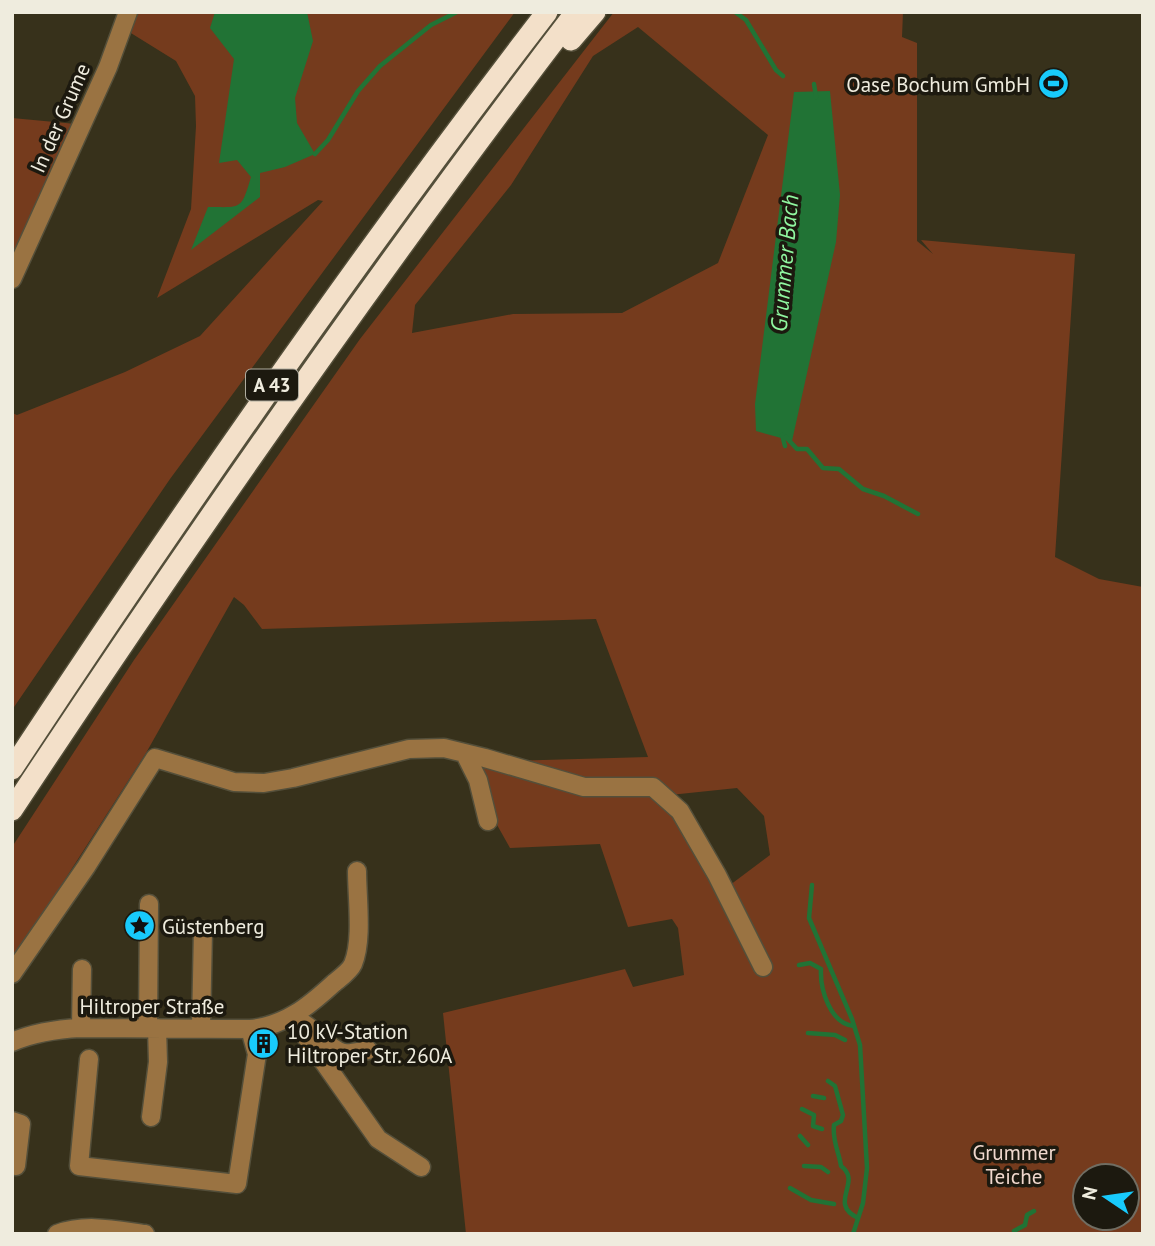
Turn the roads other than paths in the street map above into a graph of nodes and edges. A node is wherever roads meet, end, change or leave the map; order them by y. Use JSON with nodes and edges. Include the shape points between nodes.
{"nodes":[{"id":1,"x":128,"y":12,"type":"edge"},
{"id":2,"x":547,"y":12,"type":"edge"},
{"id":3,"x":576,"y":12,"type":"edge"},
{"id":4,"x":595,"y":12,"type":"edge"},
{"id":5,"x":477,"y":142,"type":"junction"},
{"id":6,"x":12,"y":279,"type":"edge"},
{"id":7,"x":465,"y":754,"type":"junction"},
{"id":8,"x":12,"y":769,"type":"edge"},
{"id":9,"x":12,"y":810,"type":"edge"},
{"id":10,"x":488,"y":821,"type":"dead end"},
{"id":11,"x":357,"y":871,"type":"dead end"},
{"id":12,"x":149,"y":904,"type":"dead end"},
{"id":13,"x":203,"y":930,"type":"dead end"},
{"id":14,"x":763,"y":967,"type":"dead end"},
{"id":15,"x":82,"y":970,"type":"dead end"},
{"id":16,"x":12,"y":974,"type":"edge"},
{"id":17,"x":292,"y":1017,"type":"junction"},
{"id":18,"x":81,"y":1028,"type":"junction"},
{"id":19,"x":152,"y":1028,"type":"junction"},
{"id":20,"x":201,"y":1028,"type":"junction"},
{"id":21,"x":250,"y":1029,"type":"junction"},
{"id":22,"x":12,"y":1042,"type":"edge"},
{"id":23,"x":368,"y":1050,"type":"dead end"},
{"id":24,"x":89,"y":1059,"type":"dead end"},
{"id":25,"x":151,"y":1118,"type":"dead end"},
{"id":26,"x":12,"y":1121,"type":"edge"},
{"id":27,"x":16,"y":1166,"type":"dead end"},
{"id":28,"x":421,"y":1167,"type":"dead end"},
{"id":29,"x":57,"y":1234,"type":"edge"},
{"id":30,"x":145,"y":1234,"type":"edge"}],
"edges":[{"from":1,"to":6,"type":"street","name":"In der Grume","via":[[108,67]]},
{"from":2,"to":8,"type":"highway","number":"A 43","via":[[303,341]]},
{"from":3,"to":5,"type":"highway","number":"A 43"},
{"from":4,"to":5,"type":"highway","via":[[525,97]]},
{"from":5,"to":9,"type":"highway","number":"A 43","via":[[296,392]]},
{"from":7,"to":10,"type":"street","via":[[478,780]]},
{"from":7,"to":14,"type":"street","via":[[584,787],[653,787],[680,811]]},
{"from":7,"to":16,"type":"street","via":[[444,748],[409,749],[264,783],[234,782],[155,758]]},
{"from":11,"to":17,"type":"street","name":"Hiltroper Straße","via":[[353,967]]},
{"from":12,"to":19,"type":"street"},
{"from":13,"to":20,"type":"street"},
{"from":15,"to":18,"type":"street"},
{"from":17,"to":21,"type":"street","name":"Hiltroper Straße"},
{"from":17,"to":23,"type":"street","via":[[333,1048],[345,1053]]},
{"from":17,"to":28,"type":"street","via":[[378,1139]]},
{"from":18,"to":19,"type":"street","name":"Hiltroper Straße"},
{"from":18,"to":22,"type":"street","name":"Hiltroper Straße","via":[[42,1032]]},
{"from":19,"to":20,"type":"street","name":"Hiltroper Straße"},
{"from":19,"to":25,"type":"street","via":[[158,1062]]},
{"from":20,"to":21,"type":"street","name":"Hiltroper Straße"},
{"from":21,"to":24,"type":"street","via":[[257,1054],[237,1184],[79,1167]]},
{"from":26,"to":27,"type":"street","via":[[21,1124]]},
{"from":29,"to":30,"type":"street","via":[[71,1228],[94,1228]]}]}
